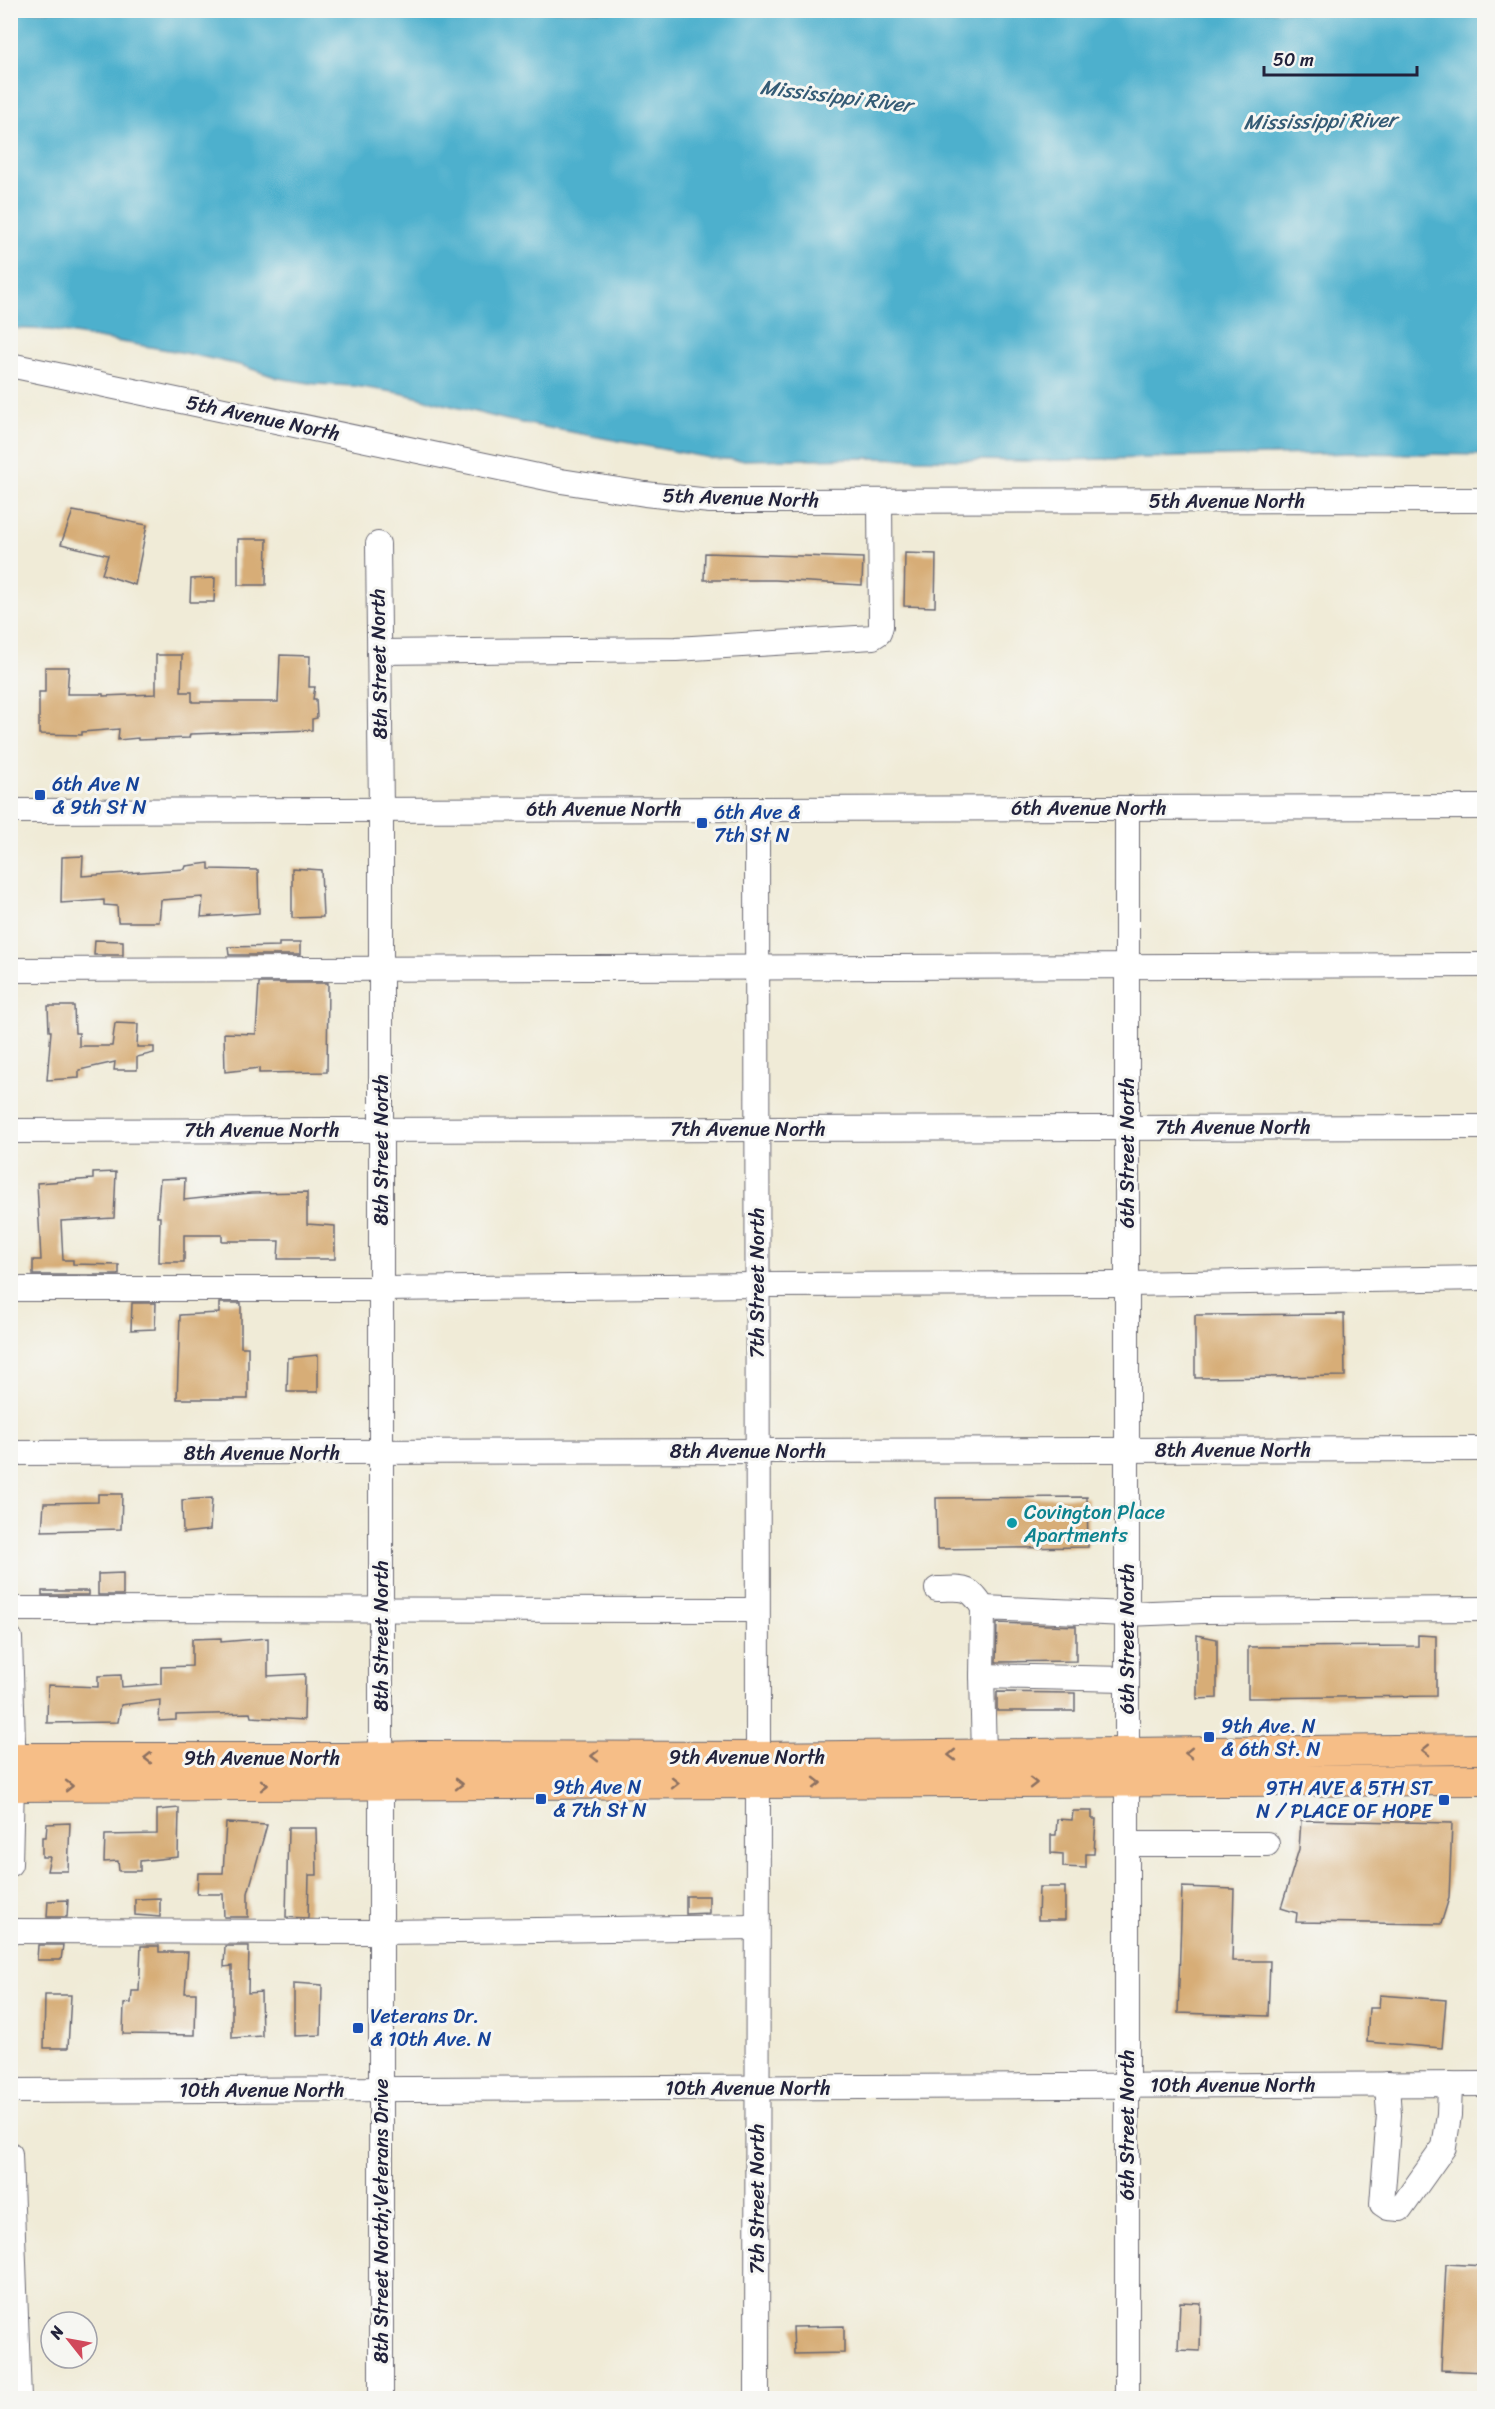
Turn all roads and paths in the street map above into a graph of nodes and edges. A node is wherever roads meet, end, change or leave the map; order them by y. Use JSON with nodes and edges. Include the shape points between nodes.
{"nodes":[{"id":1,"x":10,"y":365,"type":"edge"},
{"id":2,"x":1485,"y":500,"type":"edge"},
{"id":3,"x":880,"y":501,"type":"junction"},
{"id":4,"x":378,"y":544,"type":"dead end"},
{"id":5,"x":379,"y":652,"type":"junction"},
{"id":6,"x":1485,"y":807,"type":"edge"},
{"id":7,"x":1127,"y":808,"type":"junction"},
{"id":8,"x":757,"y":809,"type":"junction"},
{"id":9,"x":381,"y":810,"type":"junction"},
{"id":10,"x":10,"y":811,"type":"edge"},
{"id":11,"x":1485,"y":965,"type":"edge"},
{"id":12,"x":757,"y":966,"type":"junction"},
{"id":13,"x":1127,"y":967,"type":"junction"},
{"id":14,"x":381,"y":968,"type":"junction"},
{"id":15,"x":10,"y":970,"type":"edge"},
{"id":16,"x":1485,"y":1126,"type":"edge"},
{"id":17,"x":1127,"y":1127,"type":"junction"},
{"id":18,"x":757,"y":1128,"type":"junction"},
{"id":19,"x":381,"y":1130,"type":"junction"},
{"id":20,"x":10,"y":1131,"type":"edge"},
{"id":21,"x":1485,"y":1278,"type":"edge"},
{"id":22,"x":757,"y":1284,"type":"junction"},
{"id":23,"x":1127,"y":1284,"type":"junction"},
{"id":24,"x":10,"y":1289,"type":"edge"},
{"id":25,"x":381,"y":1289,"type":"junction"},
{"id":26,"x":1485,"y":1449,"type":"edge"},
{"id":27,"x":1127,"y":1450,"type":"junction"},
{"id":28,"x":757,"y":1451,"type":"junction"},
{"id":29,"x":381,"y":1452,"type":"junction"},
{"id":30,"x":10,"y":1453,"type":"edge"},
{"id":31,"x":937,"y":1589,"type":"dead end"},
{"id":32,"x":983,"y":1608,"type":"junction"},
{"id":33,"x":381,"y":1609,"type":"junction"},
{"id":34,"x":1485,"y":1609,"type":"edge"},
{"id":35,"x":10,"y":1610,"type":"edge"},
{"id":36,"x":757,"y":1610,"type":"junction"},
{"id":37,"x":1127,"y":1614,"type":"junction"},
{"id":38,"x":10,"y":1638,"type":"edge"},
{"id":39,"x":982,"y":1676,"type":"junction"},
{"id":40,"x":1126,"y":1679,"type":"junction"},
{"id":41,"x":1485,"y":1749,"type":"edge"},
{"id":42,"x":984,"y":1755,"type":"junction"},
{"id":43,"x":1126,"y":1768,"type":"junction"},
{"id":44,"x":381,"y":1770,"type":"junction"},
{"id":45,"x":758,"y":1770,"type":"junction"},
{"id":46,"x":11,"y":1772,"type":"edge"},
{"id":47,"x":1485,"y":1780,"type":"edge"},
{"id":48,"x":1127,"y":1844,"type":"junction"},
{"id":49,"x":1267,"y":1844,"type":"dead end"},
{"id":50,"x":10,"y":1864,"type":"edge"},
{"id":51,"x":757,"y":1927,"type":"junction"},
{"id":52,"x":10,"y":1931,"type":"edge"},
{"id":53,"x":381,"y":1932,"type":"junction"},
{"id":54,"x":1387,"y":2084,"type":"junction"},
{"id":55,"x":1450,"y":2084,"type":"junction"},
{"id":56,"x":1485,"y":2084,"type":"edge"},
{"id":57,"x":1127,"y":2086,"type":"junction"},
{"id":58,"x":757,"y":2088,"type":"junction"},
{"id":59,"x":381,"y":2090,"type":"junction"},
{"id":60,"x":10,"y":2091,"type":"edge"},
{"id":61,"x":10,"y":2154,"type":"edge"},
{"id":62,"x":19,"y":2398,"type":"edge"},
{"id":63,"x":381,"y":2398,"type":"edge"},
{"id":64,"x":757,"y":2398,"type":"edge"},
{"id":65,"x":1127,"y":2398,"type":"edge"}],
"edges":[{"from":1,"to":3,"type":"street","name":"5th Avenue North","via":[[561,481],[710,501]]},
{"from":2,"to":3,"type":"street","name":"5th Avenue North"},
{"from":3,"to":5,"type":"street","via":[[881,626],[873,638],[676,649]]},
{"from":4,"to":5,"type":"street","name":"8th Street North"},
{"from":5,"to":9,"type":"street","name":"8th Street North"},
{"from":6,"to":7,"type":"street","name":"6th Avenue North"},
{"from":7,"to":8,"type":"street","name":"6th Avenue North"},
{"from":7,"to":13,"type":"street","name":"6th Street North"},
{"from":8,"to":9,"type":"street","name":"6th Avenue North"},
{"from":8,"to":12,"type":"street","name":"7th Street North"},
{"from":9,"to":10,"type":"street","name":"6th Avenue North"},
{"from":9,"to":14,"type":"street","name":"8th Street North"},
{"from":11,"to":13,"type":"street"},
{"from":12,"to":13,"type":"street"},
{"from":12,"to":14,"type":"street"},
{"from":12,"to":18,"type":"street","name":"7th Street North"},
{"from":13,"to":17,"type":"street","name":"6th Street North"},
{"from":14,"to":15,"type":"street"},
{"from":14,"to":19,"type":"street","name":"8th Street North"},
{"from":16,"to":17,"type":"street","name":"7th Avenue North"},
{"from":17,"to":18,"type":"street","name":"7th Avenue North"},
{"from":17,"to":23,"type":"street","name":"6th Street North"},
{"from":18,"to":19,"type":"street","name":"7th Avenue North"},
{"from":18,"to":22,"type":"street","name":"7th Street North"},
{"from":19,"to":20,"type":"street","name":"7th Avenue North"},
{"from":19,"to":25,"type":"street","name":"8th Street North"},
{"from":21,"to":23,"type":"street"},
{"from":22,"to":23,"type":"street"},
{"from":22,"to":25,"type":"street"},
{"from":22,"to":28,"type":"street","name":"7th Street North"},
{"from":23,"to":27,"type":"street","name":"6th Street North"},
{"from":24,"to":25,"type":"street"},
{"from":25,"to":29,"type":"street","name":"8th Street North"},
{"from":26,"to":27,"type":"street","name":"8th Avenue North"},
{"from":27,"to":28,"type":"street","name":"8th Avenue North"},
{"from":27,"to":37,"type":"street","name":"6th Street North"},
{"from":28,"to":29,"type":"street","name":"8th Avenue North"},
{"from":28,"to":36,"type":"street","name":"7th Street North"},
{"from":29,"to":30,"type":"street","name":"8th Avenue North"},
{"from":29,"to":33,"type":"street","name":"8th Street North"},
{"from":31,"to":32,"type":"street","via":[[966,1589],[975,1594]]},
{"from":32,"to":37,"type":"street"},
{"from":32,"to":39,"type":"street"},
{"from":33,"to":35,"type":"street"},
{"from":33,"to":36,"type":"street"},
{"from":33,"to":44,"type":"street","name":"8th Street North"},
{"from":34,"to":37,"type":"street"},
{"from":36,"to":45,"type":"street","name":"7th Street North"},
{"from":37,"to":40,"type":"street","name":"6th Street North"},
{"from":38,"to":46,"type":"street"},
{"from":39,"to":40,"type":"street"},
{"from":39,"to":42,"type":"street"},
{"from":40,"to":43,"type":"street","name":"6th Street North"},
{"from":41,"to":43,"type":"main road","name":"9th Avenue North","one_way":true},
{"from":42,"to":43,"type":"main road","name":"9th Avenue North"},
{"from":42,"to":45,"type":"main road","name":"9th Avenue North","one_way":true},
{"from":45,"to":43,"type":"main road","name":"9th Avenue North","one_way":true},
{"from":43,"to":47,"type":"main road","name":"9th Avenue North"},
{"from":43,"to":48,"type":"street","name":"6th Street North"},
{"from":44,"to":45,"type":"main road","name":"9th Avenue North"},
{"from":44,"to":46,"type":"main road","name":"9th Avenue North"},
{"from":44,"to":53,"type":"street","name":"8th Street North;Veterans Drive"},
{"from":45,"to":51,"type":"street","name":"7th Street North"},
{"from":46,"to":50,"type":"street"},
{"from":48,"to":49,"type":"street"},
{"from":48,"to":57,"type":"street","name":"6th Street North"},
{"from":51,"to":53,"type":"street"},
{"from":51,"to":58,"type":"street","name":"7th Street North"},
{"from":52,"to":53,"type":"street"},
{"from":53,"to":59,"type":"street","name":"8th Street North;Veterans Drive"},
{"from":54,"to":55,"type":"street","name":"10th Avenue North"},
{"from":54,"to":55,"type":"street","via":[[1389,2115],[1382,2204],[1388,2208],[1400,2208],[1444,2147]]},
{"from":54,"to":57,"type":"street","name":"10th Avenue North"},
{"from":55,"to":56,"type":"street","name":"10th Avenue North"},
{"from":57,"to":58,"type":"street","name":"10th Avenue North"},
{"from":57,"to":65,"type":"street","name":"6th Street North"},
{"from":58,"to":59,"type":"street","name":"10th Avenue North"},
{"from":58,"to":64,"type":"street","name":"7th Street North"},
{"from":59,"to":60,"type":"street","name":"10th Avenue North"},
{"from":59,"to":63,"type":"street","name":"8th Street North;Veterans Drive"},
{"from":61,"to":62,"type":"street"}]}
